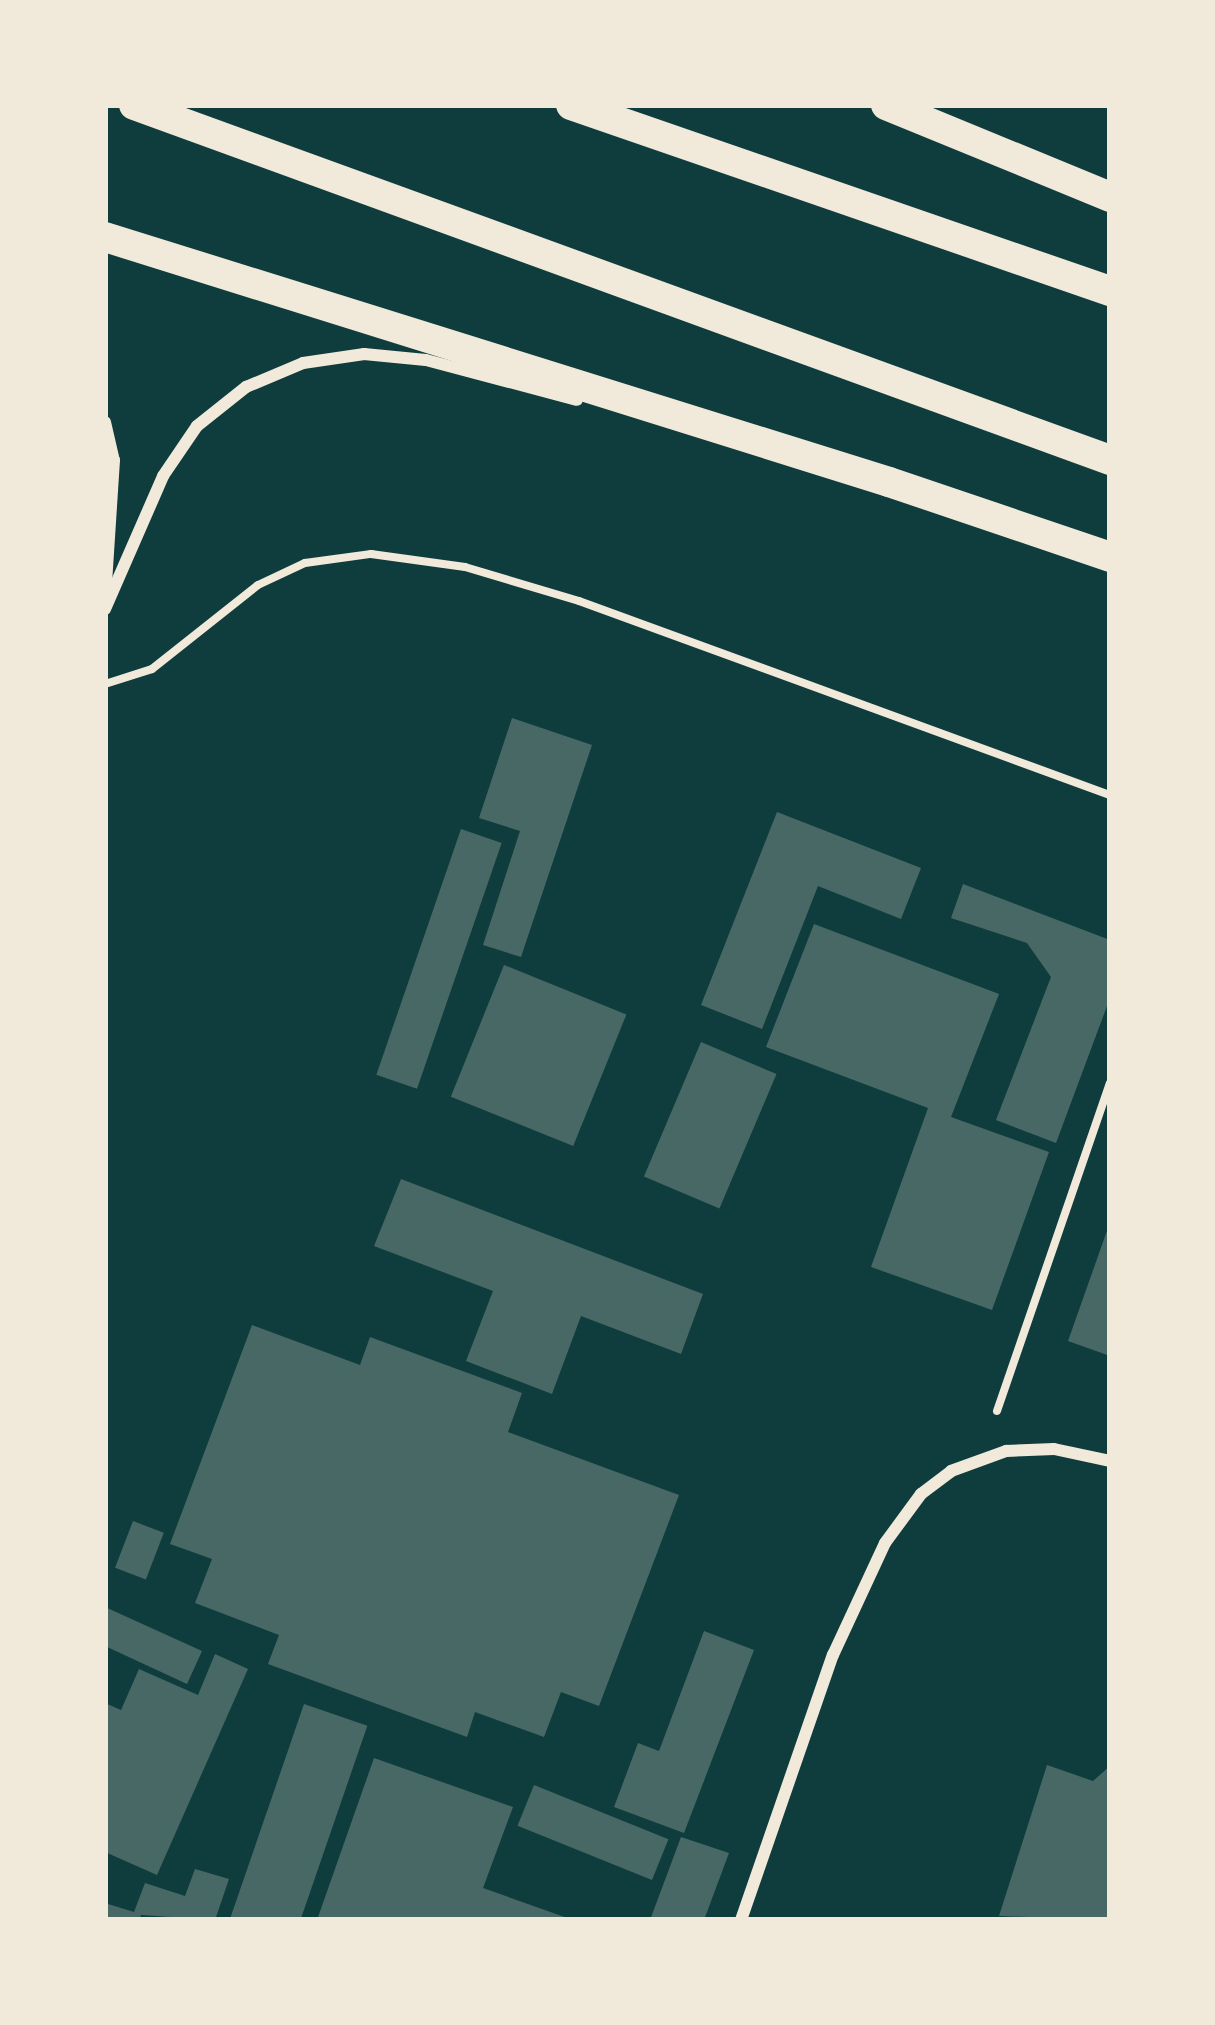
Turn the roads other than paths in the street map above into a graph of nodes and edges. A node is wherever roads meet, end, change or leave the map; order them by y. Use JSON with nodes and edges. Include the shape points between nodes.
{"nodes":[{"id":1,"x":134,"y":105,"type":"edge"},
{"id":2,"x":571,"y":105,"type":"edge"},
{"id":3,"x":886,"y":105,"type":"edge"},
{"id":4,"x":1110,"y":197,"type":"edge"},
{"id":5,"x":105,"y":237,"type":"edge"},
{"id":6,"x":1110,"y":291,"type":"edge"},
{"id":7,"x":105,"y":422,"type":"edge"},
{"id":8,"x":1110,"y":460,"type":"edge"},
{"id":9,"x":889,"y":482,"type":"junction"},
{"id":10,"x":1110,"y":557,"type":"edge"},
{"id":11,"x":105,"y":605,"type":"edge"},
{"id":12,"x":1110,"y":1461,"type":"edge"},
{"id":13,"x":741,"y":1920,"type":"edge"}],
"edges":[{"from":1,"to":8,"type":"main road"},
{"from":2,"to":6,"type":"main road"},
{"from":3,"to":4,"type":"main road"},
{"from":5,"to":9,"type":"main road"},
{"from":7,"to":11,"type":"street","via":[[114,460]]},
{"from":9,"to":10,"type":"main road"},
{"from":9,"to":11,"type":"street","via":[[426,360],[364,354],[303,363],[246,387],[197,426],[163,476]]},
{"from":12,"to":13,"type":"street","via":[[1054,1449],[981,1458],[921,1494],[885,1543],[832,1655]]}]}
